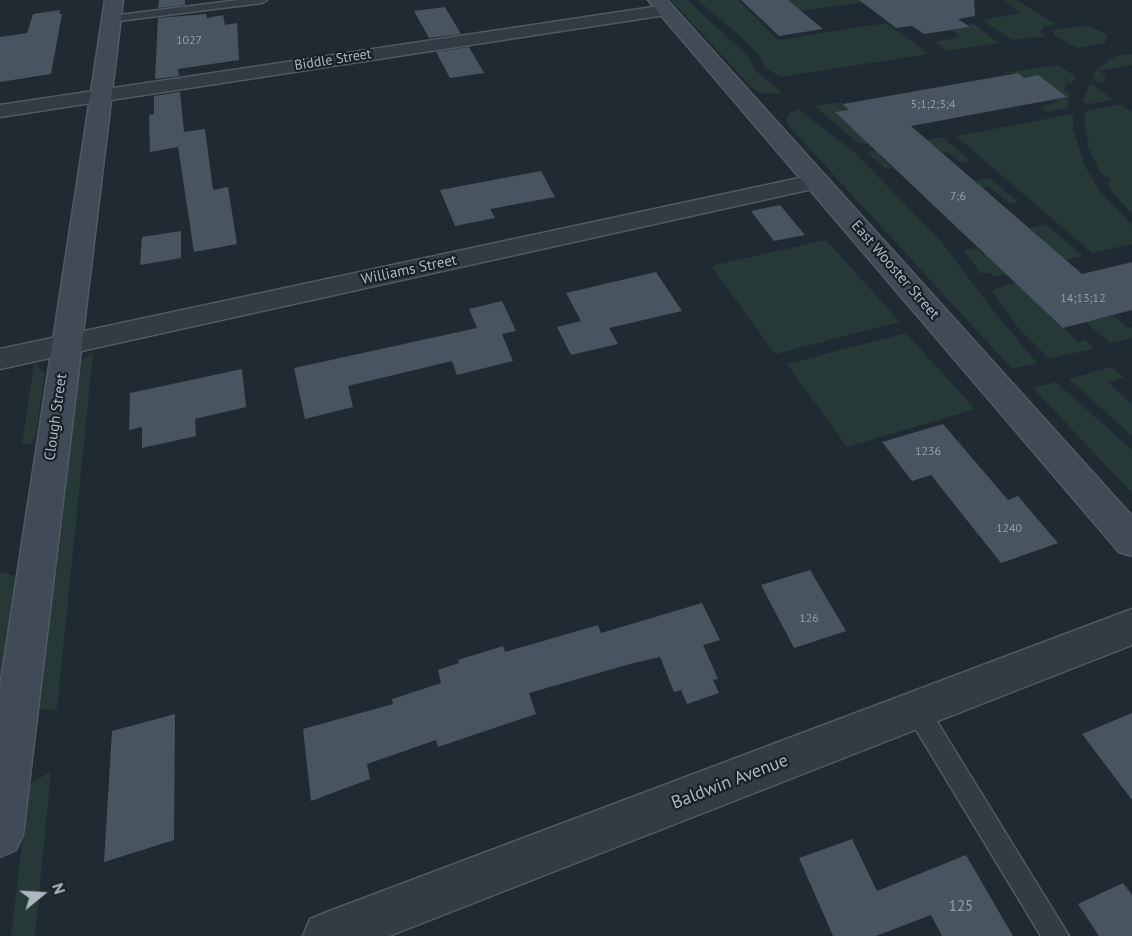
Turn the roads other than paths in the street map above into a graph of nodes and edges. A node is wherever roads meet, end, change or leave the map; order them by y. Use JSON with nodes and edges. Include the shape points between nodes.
{"nodes":[{"id":1,"x":262,"y":0,"type":"edge"},
{"id":2,"x":661,"y":5,"type":"edge"},
{"id":3,"x":112,"y":10,"type":"edge"},
{"id":4,"x":100,"y":95,"type":"junction"},
{"id":5,"x":0,"y":111,"type":"edge"},
{"id":6,"x":818,"y":181,"type":"junction"},
{"id":7,"x":66,"y":344,"type":"junction"},
{"id":8,"x":0,"y":359,"type":"edge"},
{"id":9,"x":1132,"y":540,"type":"edge"},
{"id":10,"x":1132,"y":627,"type":"edge"},
{"id":11,"x":917,"y":710,"type":"junction"},
{"id":12,"x":0,"y":834,"type":"edge"},
{"id":13,"x":327,"y":936,"type":"edge"},
{"id":14,"x":1056,"y":936,"type":"edge"}],
"edges":[{"from":1,"to":3,"type":"lane"},
{"from":2,"to":4,"type":"street","name":"Biddle Street"},
{"from":2,"to":6,"type":"street","name":"East Wooster Street"},
{"from":3,"to":4,"type":"street","name":"Clough Street"},
{"from":4,"to":5,"type":"street","name":"Biddle Street"},
{"from":4,"to":7,"type":"street","name":"Clough Street"},
{"from":6,"to":7,"type":"street","name":"Williams Street"},
{"from":6,"to":9,"type":"street","name":"East Wooster Street"},
{"from":7,"to":8,"type":"street","name":"Williams Street"},
{"from":7,"to":12,"type":"street","name":"Clough Street"},
{"from":10,"to":11,"type":"street","name":"Baldwin Avenue"},
{"from":11,"to":13,"type":"street","name":"Baldwin Avenue"},
{"from":11,"to":14,"type":"lane"}]}
